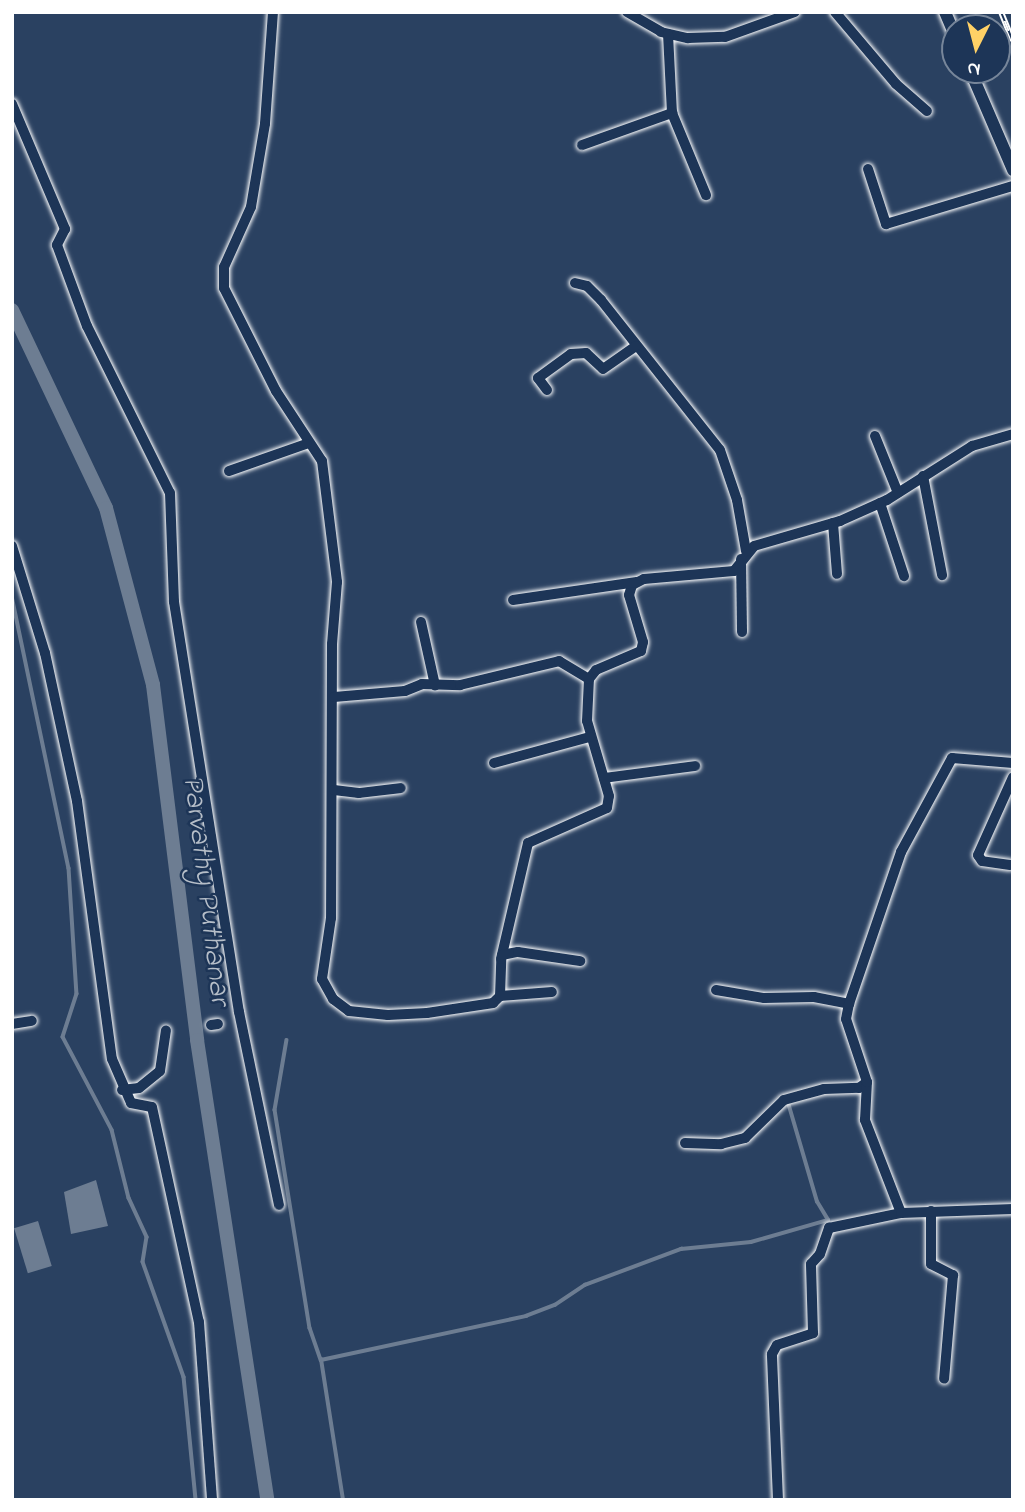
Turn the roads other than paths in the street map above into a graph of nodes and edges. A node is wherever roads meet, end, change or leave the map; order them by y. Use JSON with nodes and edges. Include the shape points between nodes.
{"nodes":[{"id":1,"x":273,"y":12,"type":"edge"},
{"id":2,"x":627,"y":12,"type":"edge"},
{"id":3,"x":795,"y":12,"type":"edge"},
{"id":4,"x":835,"y":12,"type":"edge"},
{"id":5,"x":668,"y":34,"type":"junction"},
{"id":6,"x":976,"y":84,"type":"edge"},
{"id":7,"x":12,"y":104,"type":"edge"},
{"id":8,"x":927,"y":111,"type":"dead end"},
{"id":9,"x":672,"y":113,"type":"junction"},
{"id":10,"x":582,"y":145,"type":"dead end"},
{"id":11,"x":868,"y":169,"type":"dead end"},
{"id":12,"x":1013,"y":170,"type":"edge"},
{"id":13,"x":1013,"y":186,"type":"edge"},
{"id":14,"x":706,"y":195,"type":"dead end"},
{"id":15,"x":575,"y":283,"type":"dead end"},
{"id":16,"x":636,"y":346,"type":"junction"},
{"id":17,"x":547,"y":390,"type":"dead end"},
{"id":18,"x":1013,"y":434,"type":"edge"},
{"id":19,"x":875,"y":436,"type":"dead end"},
{"id":20,"x":306,"y":444,"type":"junction"},
{"id":21,"x":229,"y":471,"type":"dead end"},
{"id":22,"x":923,"y":476,"type":"junction"},
{"id":23,"x":898,"y":493,"type":"junction"},
{"id":24,"x":880,"y":503,"type":"junction"},
{"id":25,"x":834,"y":523,"type":"junction"},
{"id":26,"x":12,"y":546,"type":"edge"},
{"id":27,"x":744,"y":555,"type":"junction"},
{"id":28,"x":837,"y":573,"type":"dead end"},
{"id":29,"x":942,"y":575,"type":"dead end"},
{"id":30,"x":904,"y":576,"type":"dead end"},
{"id":31,"x":637,"y":582,"type":"junction"},
{"id":32,"x":513,"y":600,"type":"dead end"},
{"id":33,"x":421,"y":622,"type":"dead end"},
{"id":34,"x":742,"y":632,"type":"dead end"},
{"id":35,"x":589,"y":679,"type":"junction"},
{"id":36,"x":435,"y":685,"type":"junction"},
{"id":37,"x":334,"y":697,"type":"junction"},
{"id":38,"x":590,"y":737,"type":"junction"},
{"id":39,"x":1013,"y":762,"type":"edge"},
{"id":40,"x":494,"y":763,"type":"dead end"},
{"id":41,"x":695,"y":766,"type":"dead end"},
{"id":42,"x":1013,"y":777,"type":"edge"},
{"id":43,"x":604,"y":778,"type":"junction"},
{"id":44,"x":401,"y":788,"type":"dead end"},
{"id":45,"x":334,"y":790,"type":"junction"},
{"id":46,"x":1010,"y":865,"type":"dead end"},
{"id":47,"x":502,"y":956,"type":"junction"},
{"id":48,"x":580,"y":961,"type":"dead end"},
{"id":49,"x":716,"y":990,"type":"dead end"},
{"id":50,"x":552,"y":992,"type":"dead end"},
{"id":51,"x":500,"y":996,"type":"junction"},
{"id":52,"x":849,"y":1004,"type":"junction"},
{"id":53,"x":32,"y":1021,"type":"dead end"},
{"id":54,"x":12,"y":1024,"type":"edge"},
{"id":55,"x":166,"y":1030,"type":"dead end"},
{"id":56,"x":867,"y":1082,"type":"junction"},
{"id":57,"x":122,"y":1090,"type":"junction"},
{"id":58,"x":685,"y":1143,"type":"dead end"},
{"id":59,"x":279,"y":1205,"type":"dead end"},
{"id":60,"x":1013,"y":1210,"type":"edge"},
{"id":61,"x":931,"y":1211,"type":"junction"},
{"id":62,"x":901,"y":1213,"type":"junction"},
{"id":63,"x":944,"y":1379,"type":"dead end"},
{"id":64,"x":212,"y":1500,"type":"edge"},
{"id":65,"x":778,"y":1500,"type":"edge"}],
"edges":[{"from":1,"to":20,"type":"street","via":[[265,124],[251,207],[224,267],[224,288]]},
{"from":2,"to":5,"type":"street"},
{"from":3,"to":5,"type":"street","via":[[724,37]]},
{"from":4,"to":8,"type":"street","via":[[896,84]]},
{"from":5,"to":9,"type":"street"},
{"from":6,"to":12,"type":"street"},
{"from":7,"to":59,"type":"street","via":[[65,229],[57,245],[87,326],[170,493],[174,602],[239,1012]]},
{"from":9,"to":10,"type":"street"},
{"from":9,"to":14,"type":"street"},
{"from":11,"to":13,"type":"street","via":[[886,224]]},
{"from":15,"to":16,"type":"street","via":[[592,290]]},
{"from":16,"to":17,"type":"street","via":[[603,369],[586,353],[571,354],[538,378]]},
{"from":16,"to":27,"type":"street","via":[[720,450],[737,500]]},
{"from":18,"to":22,"type":"street","via":[[972,446]]},
{"from":19,"to":23,"type":"street"},
{"from":20,"to":21,"type":"street"},
{"from":20,"to":37,"type":"street","via":[[322,461],[333,540],[337,582]]},
{"from":22,"to":23,"type":"street"},
{"from":22,"to":29,"type":"street"},
{"from":23,"to":24,"type":"street"},
{"from":24,"to":25,"type":"street"},
{"from":24,"to":30,"type":"street"},
{"from":25,"to":27,"type":"street"},
{"from":25,"to":28,"type":"street"},
{"from":26,"to":57,"type":"street","via":[[45,653],[77,801],[101,992]]},
{"from":27,"to":31,"type":"street","via":[[734,571]]},
{"from":27,"to":34,"type":"street"},
{"from":31,"to":32,"type":"street"},
{"from":31,"to":35,"type":"street","via":[[629,594],[643,642],[641,651],[596,670]]},
{"from":33,"to":36,"type":"street"},
{"from":35,"to":36,"type":"street","via":[[559,661],[460,685]]},
{"from":35,"to":38,"type":"street"},
{"from":36,"to":37,"type":"street"},
{"from":37,"to":45,"type":"street"},
{"from":38,"to":40,"type":"street"},
{"from":38,"to":43,"type":"street"},
{"from":39,"to":52,"type":"street","via":[[952,758],[901,852]]},
{"from":41,"to":43,"type":"street"},
{"from":42,"to":46,"type":"street","via":[[978,855],[982,860]]},
{"from":43,"to":47,"type":"street","via":[[607,808],[528,843]]},
{"from":44,"to":45,"type":"street","via":[[359,793]]},
{"from":45,"to":51,"type":"street","via":[[331,918],[322,979],[333,999],[349,1011],[388,1016],[487,1004]]},
{"from":47,"to":48,"type":"street","via":[[518,952]]},
{"from":47,"to":51,"type":"street"},
{"from":49,"to":52,"type":"street"},
{"from":50,"to":51,"type":"street"},
{"from":52,"to":56,"type":"street","via":[[846,1019]]},
{"from":53,"to":54,"type":"street"},
{"from":55,"to":57,"type":"street","via":[[160,1071],[139,1088]]},
{"from":56,"to":58,"type":"street","via":[[859,1088],[824,1089],[783,1100],[745,1138],[721,1144]]},
{"from":56,"to":62,"type":"street","via":[[868,1131],[891,1177]]},
{"from":57,"to":64,"type":"street","via":[[131,1103],[152,1107],[198,1322],[211,1434]]},
{"from":60,"to":61,"type":"street"},
{"from":61,"to":62,"type":"street"},
{"from":61,"to":63,"type":"street","via":[[931,1264],[953,1275]]},
{"from":62,"to":65,"type":"street","via":[[830,1228],[811,1264],[813,1333],[777,1345],[772,1354]]}]}
